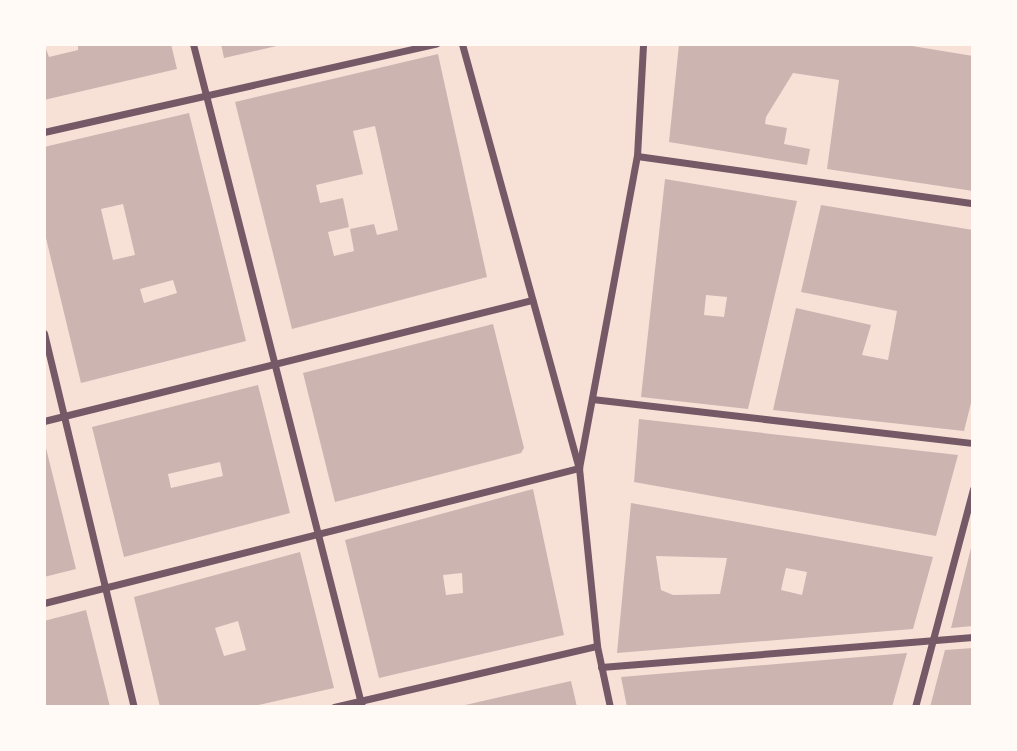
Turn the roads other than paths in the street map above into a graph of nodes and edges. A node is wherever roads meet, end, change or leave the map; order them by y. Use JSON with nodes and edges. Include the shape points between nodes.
{"nodes":[{"id":1,"x":193,"y":44,"type":"edge"},
{"id":2,"x":436,"y":44,"type":"edge"},
{"id":3,"x":461,"y":44,"type":"edge"},
{"id":4,"x":643,"y":44,"type":"edge"},
{"id":5,"x":206,"y":95,"type":"junction"},
{"id":6,"x":44,"y":132,"type":"edge"},
{"id":7,"x":637,"y":156,"type":"junction"},
{"id":8,"x":973,"y":202,"type":"edge"},
{"id":9,"x":532,"y":300,"type":"junction"},
{"id":10,"x":44,"y":333,"type":"edge"},
{"id":11,"x":278,"y":364,"type":"junction"},
{"id":12,"x":592,"y":399,"type":"junction"},
{"id":13,"x":66,"y":415,"type":"junction"},
{"id":14,"x":44,"y":421,"type":"edge"},
{"id":15,"x":973,"y":443,"type":"edge"},
{"id":16,"x":579,"y":468,"type":"junction"},
{"id":17,"x":973,"y":489,"type":"edge"},
{"id":18,"x":317,"y":533,"type":"junction"},
{"id":19,"x":104,"y":587,"type":"junction"},
{"id":20,"x":44,"y":603,"type":"edge"},
{"id":21,"x":973,"y":637,"type":"edge"},
{"id":22,"x":931,"y":641,"type":"junction"},
{"id":23,"x":597,"y":646,"type":"junction"},
{"id":24,"x":601,"y":667,"type":"junction"},
{"id":25,"x":361,"y":704,"type":"edge"},
{"id":26,"x":134,"y":707,"type":"edge"},
{"id":27,"x":334,"y":707,"type":"edge"},
{"id":28,"x":610,"y":707,"type":"edge"},
{"id":29,"x":915,"y":707,"type":"edge"}],
"edges":[{"from":1,"to":5,"type":"street"},
{"from":2,"to":5,"type":"street"},
{"from":3,"to":9,"type":"street"},
{"from":4,"to":7,"type":"street"},
{"from":5,"to":6,"type":"street"},
{"from":5,"to":11,"type":"street"},
{"from":7,"to":8,"type":"street"},
{"from":7,"to":12,"type":"street"},
{"from":9,"to":11,"type":"street"},
{"from":9,"to":16,"type":"street"},
{"from":10,"to":13,"type":"street"},
{"from":11,"to":13,"type":"street"},
{"from":11,"to":18,"type":"street"},
{"from":12,"to":15,"type":"street"},
{"from":12,"to":16,"type":"street"},
{"from":13,"to":14,"type":"street"},
{"from":13,"to":19,"type":"street"},
{"from":16,"to":18,"type":"street"},
{"from":16,"to":23,"type":"street"},
{"from":17,"to":22,"type":"street"},
{"from":18,"to":19,"type":"street"},
{"from":18,"to":25,"type":"street"},
{"from":19,"to":20,"type":"street"},
{"from":19,"to":26,"type":"street"},
{"from":21,"to":22,"type":"street"},
{"from":22,"to":24,"type":"street"},
{"from":22,"to":29,"type":"street"},
{"from":23,"to":24,"type":"street"},
{"from":23,"to":25,"type":"street"},
{"from":24,"to":28,"type":"street"},
{"from":25,"to":27,"type":"street"}]}
